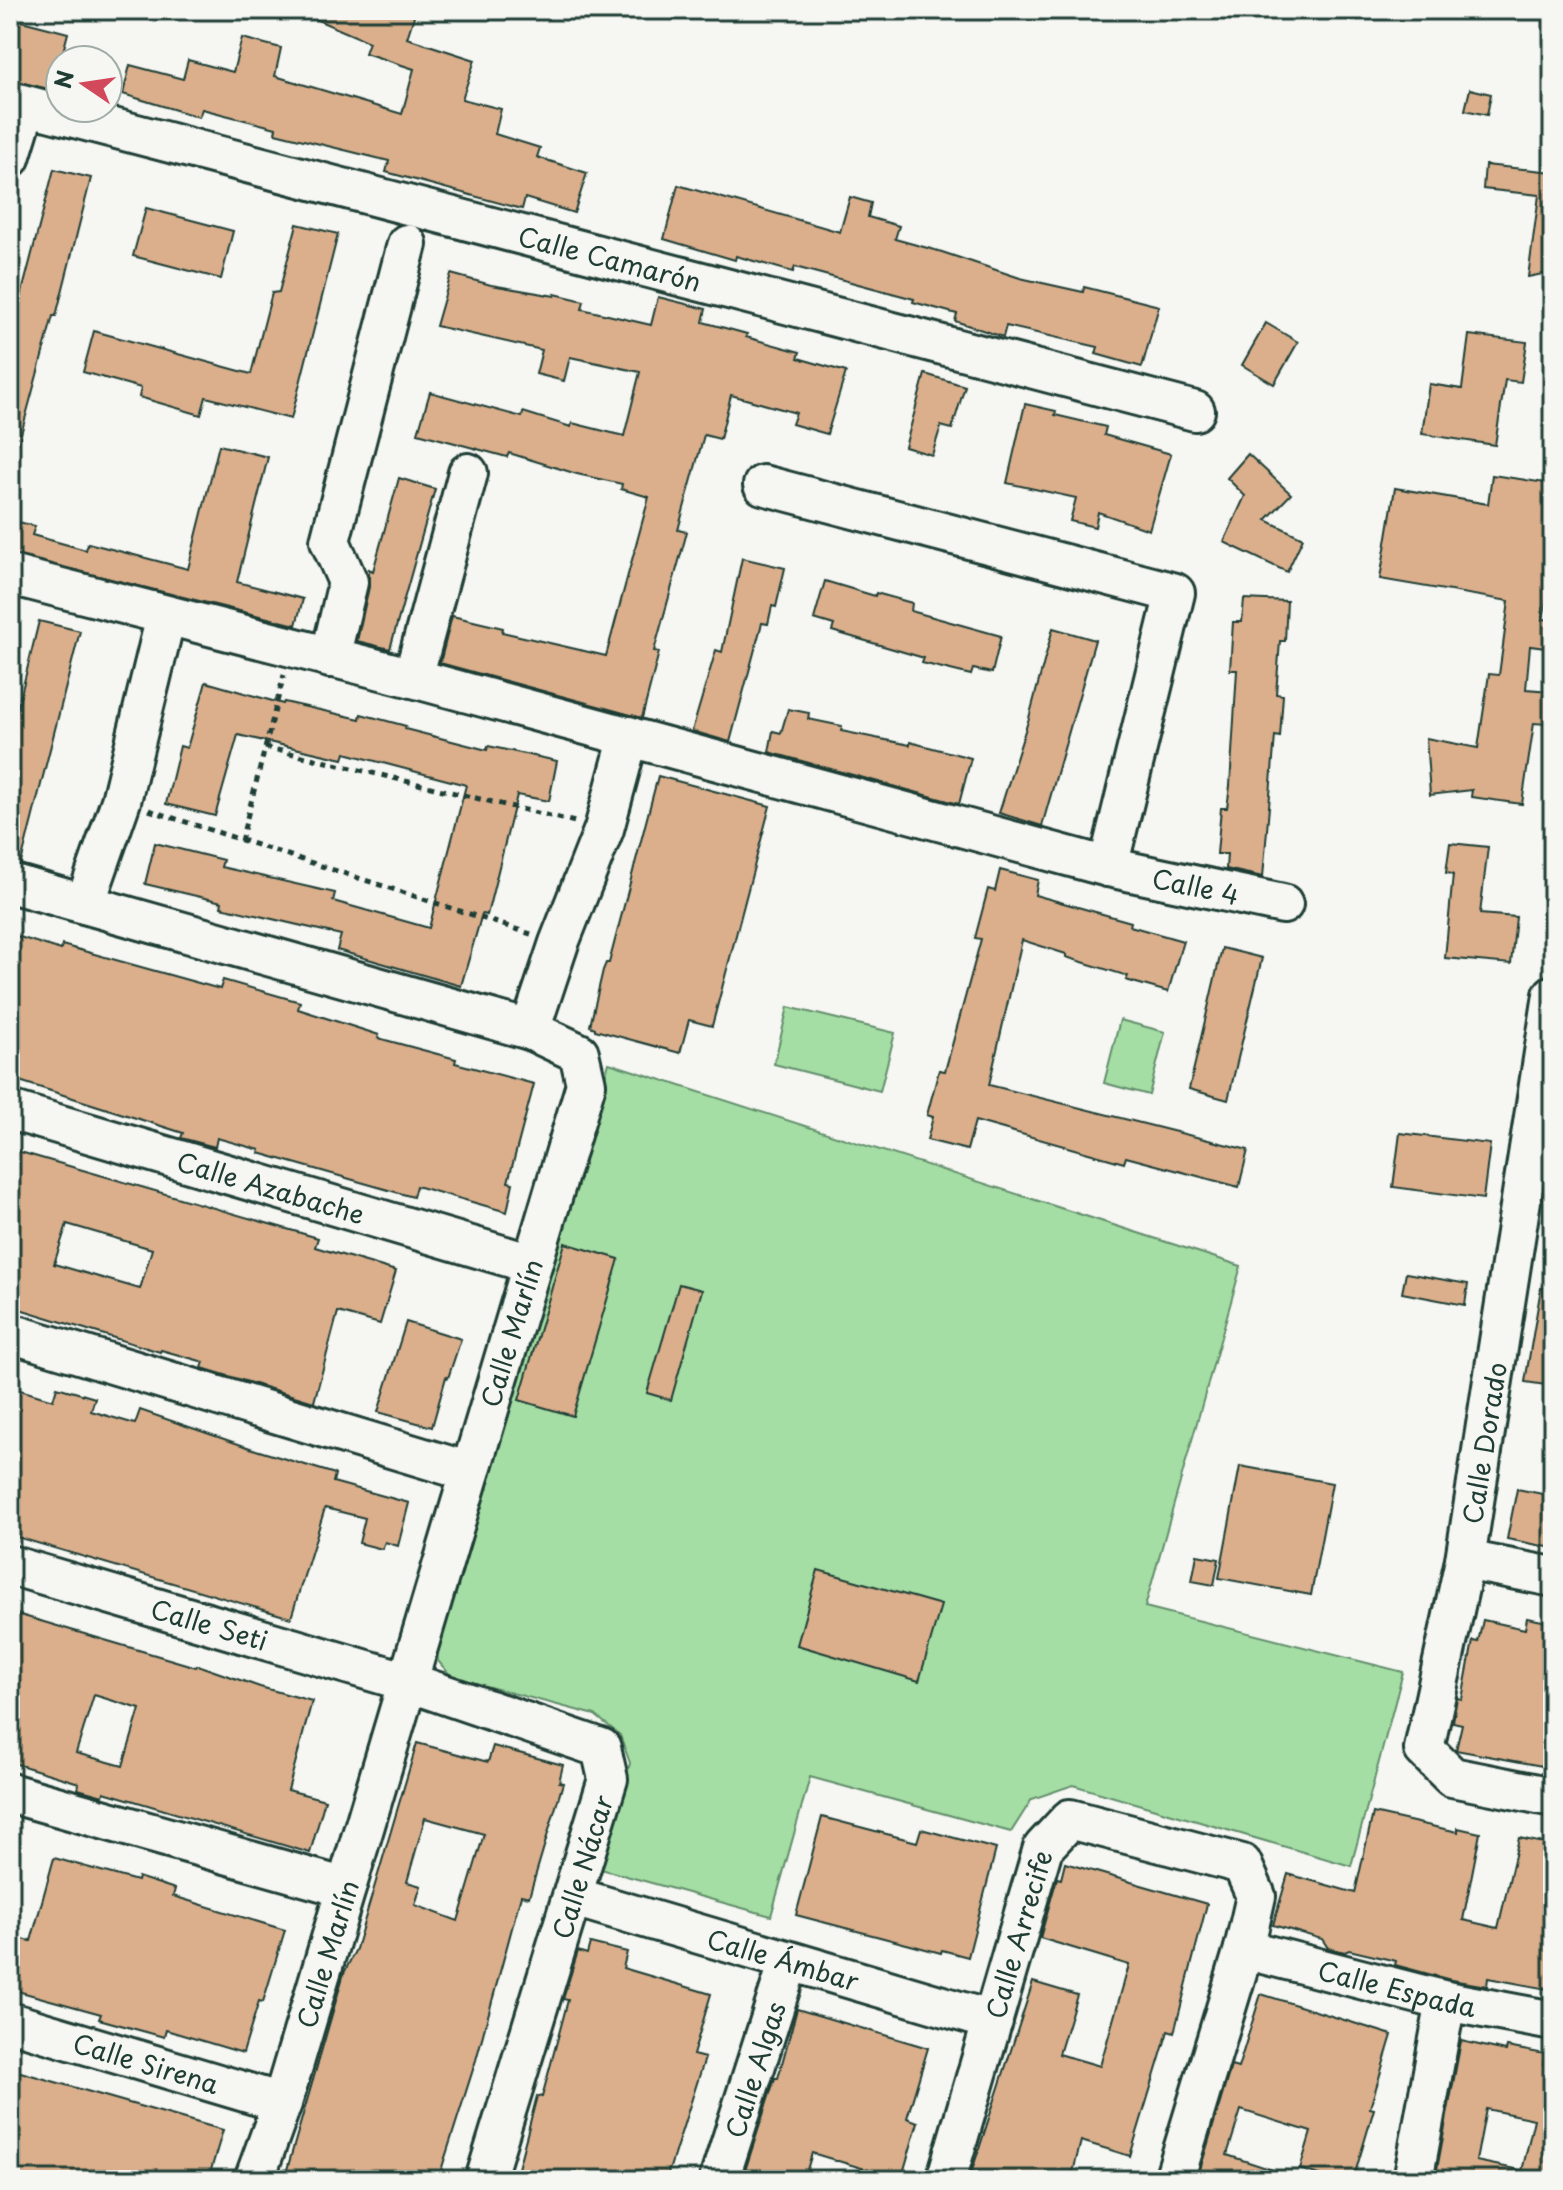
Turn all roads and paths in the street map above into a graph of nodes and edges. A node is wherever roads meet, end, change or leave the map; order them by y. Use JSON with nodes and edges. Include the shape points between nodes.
{"nodes":[{"id":1,"x":18,"y":104,"type":"edge"},
{"id":2,"x":10,"y":158,"type":"edge"},
{"id":3,"x":407,"y":244,"type":"dead end"},
{"id":4,"x":1195,"y":411,"type":"dead end"},
{"id":5,"x":468,"y":473,"type":"dead end"},
{"id":6,"x":763,"y":485,"type":"dead end"},
{"id":7,"x":16,"y":587,"type":"edge"},
{"id":8,"x":166,"y":616,"type":"junction"},
{"id":9,"x":291,"y":649,"type":"junction"},
{"id":10,"x":330,"y":658,"type":"junction"},
{"id":11,"x":413,"y":678,"type":"junction"},
{"id":12,"x":629,"y":736,"type":"junction"},
{"id":13,"x":265,"y":747,"type":"junction"},
{"id":14,"x":121,"y":801,"type":"junction"},
{"id":15,"x":604,"y":829,"type":"junction"},
{"id":16,"x":241,"y":841,"type":"junction"},
{"id":17,"x":1108,"y":867,"type":"junction"},
{"id":18,"x":10,"y":883,"type":"edge"},
{"id":19,"x":85,"y":904,"type":"junction"},
{"id":20,"x":1283,"y":904,"type":"dead end"},
{"id":21,"x":559,"y":943,"type":"junction"},
{"id":22,"x":1553,"y":995,"type":"edge"},
{"id":23,"x":530,"y":1030,"type":"junction"},
{"id":24,"x":1546,"y":1102,"type":"edge"},
{"id":25,"x":10,"y":1110,"type":"edge"},
{"id":26,"x":532,"y":1264,"type":"junction"},
{"id":27,"x":10,"y":1333,"type":"edge"},
{"id":28,"x":470,"y":1472,"type":"junction"},
{"id":29,"x":1465,"y":1560,"type":"junction"},
{"id":30,"x":10,"y":1565,"type":"edge"},
{"id":31,"x":1553,"y":1577,"type":"edge"},
{"id":32,"x":408,"y":1682,"type":"junction"},
{"id":33,"x":10,"y":1793,"type":"edge"},
{"id":34,"x":1553,"y":1797,"type":"edge"},
{"id":35,"x":346,"y":1888,"type":"junction"},
{"id":36,"x":574,"y":1897,"type":"junction"},
{"id":37,"x":1244,"y":1949,"type":"junction"},
{"id":38,"x":789,"y":1961,"type":"junction"},
{"id":39,"x":1446,"y":2001,"type":"junction"},
{"id":40,"x":993,"y":2021,"type":"junction"},
{"id":41,"x":1553,"y":2021,"type":"edge"},
{"id":42,"x":10,"y":2022,"type":"edge"},
{"id":43,"x":282,"y":2103,"type":"junction"},
{"id":44,"x":254,"y":2180,"type":"edge"},
{"id":45,"x":485,"y":2180,"type":"edge"},
{"id":46,"x":719,"y":2180,"type":"edge"},
{"id":47,"x":946,"y":2180,"type":"edge"},
{"id":48,"x":1174,"y":2180,"type":"edge"},
{"id":49,"x":1413,"y":2180,"type":"edge"}],
"edges":[{"from":1,"to":2,"type":"street"},
{"from":1,"to":4,"type":"street","name":"Calle Camarón"},
{"from":3,"to":10,"type":"street","via":[[330,541],[348,582]]},
{"from":5,"to":11,"type":"street"},
{"from":6,"to":17,"type":"street","via":[[1175,593]]},
{"from":7,"to":8,"type":"street","name":"Calle 4"},
{"from":8,"to":9,"type":"street","name":"Calle 4"},
{"from":8,"to":14,"type":"street"},
{"from":9,"to":10,"type":"street","name":"Calle 4"},
{"from":9,"to":13,"type":"path"},
{"from":10,"to":11,"type":"street","name":"Calle 4"},
{"from":11,"to":12,"type":"street","name":"Calle 4"},
{"from":12,"to":15,"type":"street"},
{"from":12,"to":17,"type":"street","name":"Calle 4"},
{"from":13,"to":15,"type":"path"},
{"from":13,"to":16,"type":"path"},
{"from":14,"to":16,"type":"path"},
{"from":14,"to":19,"type":"street"},
{"from":15,"to":21,"type":"street"},
{"from":16,"to":21,"type":"path"},
{"from":17,"to":20,"type":"street","name":"Calle 4"},
{"from":18,"to":19,"type":"street","name":"Calle Marlín"},
{"from":19,"to":23,"type":"street","name":"Calle Marlín"},
{"from":21,"to":23,"type":"street"},
{"from":22,"to":24,"type":"street","name":"Calle Dorado"},
{"from":23,"to":26,"type":"street","name":"Calle Marlín","via":[[579,1053],[586,1084]]},
{"from":24,"to":29,"type":"street","name":"Calle Dorado"},
{"from":25,"to":26,"type":"street","name":"Calle Azabache"},
{"from":26,"to":28,"type":"street","name":"Calle Marlín"},
{"from":27,"to":28,"type":"street"},
{"from":28,"to":32,"type":"street","name":"Calle Marlín"},
{"from":29,"to":31,"type":"street"},
{"from":29,"to":34,"type":"street","name":"Calle Dorado","via":[[1424,1749],[1452,1777]]},
{"from":30,"to":32,"type":"street","name":"Calle Seti"},
{"from":32,"to":35,"type":"street","name":"Calle Marlín"},
{"from":32,"to":36,"type":"street","name":"Calle Nácar","via":[[601,1748],[608,1779]]},
{"from":33,"to":35,"type":"street"},
{"from":35,"to":43,"type":"street","name":"Calle Marlín"},
{"from":36,"to":38,"type":"street","name":"Calle Ámbar"},
{"from":36,"to":45,"type":"street","name":"Calle Nácar"},
{"from":37,"to":39,"type":"street","name":"Calle Espada"},
{"from":37,"to":40,"type":"street","name":"Calle Arrecife","via":[[1256,1896],[1242,1864],[1070,1819],[1043,1848]]},
{"from":37,"to":48,"type":"street","name":"Calle Arrecife"},
{"from":38,"to":40,"type":"street","name":"Calle Ámbar"},
{"from":38,"to":46,"type":"street","name":"Calle Algas"},
{"from":39,"to":41,"type":"street","name":"Calle Espada"},
{"from":39,"to":49,"type":"street"},
{"from":40,"to":47,"type":"street","name":"Calle Arrecife"},
{"from":42,"to":43,"type":"street","name":"Calle Sirena"},
{"from":43,"to":44,"type":"street","name":"Calle Marlín"}]}
